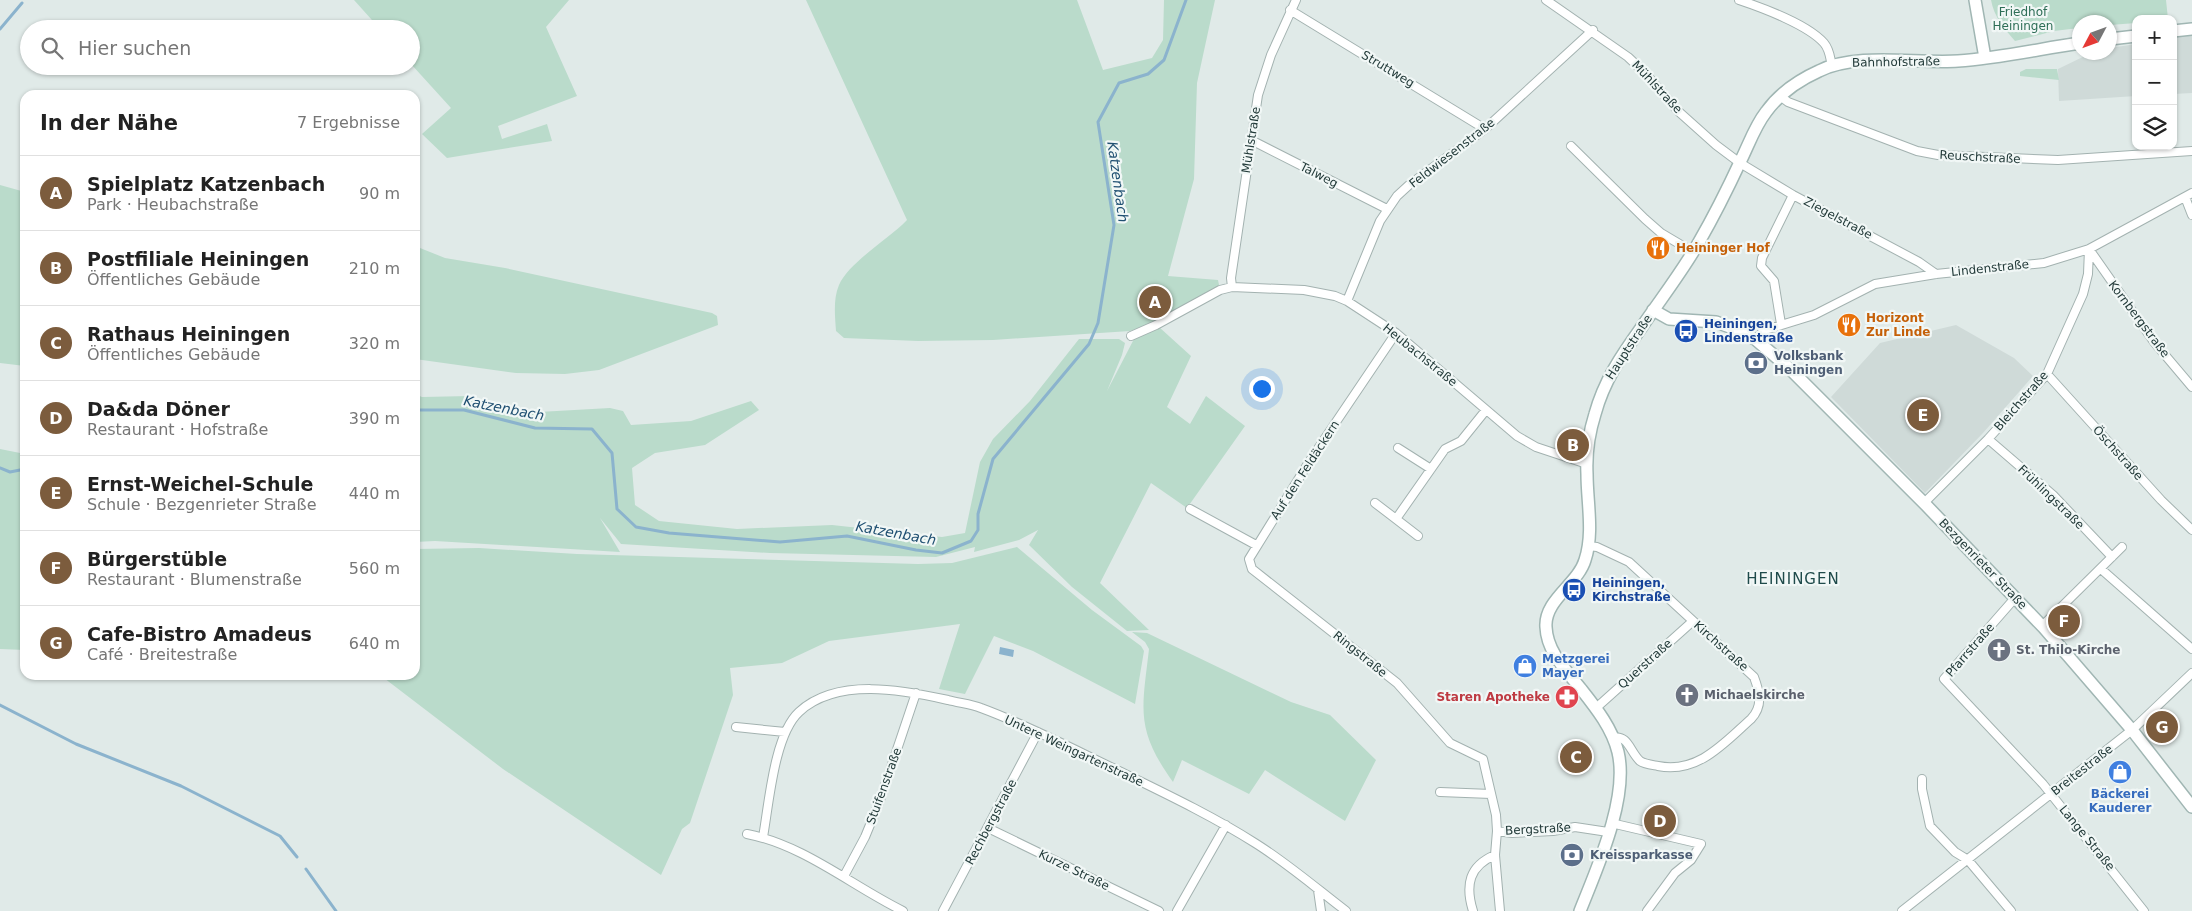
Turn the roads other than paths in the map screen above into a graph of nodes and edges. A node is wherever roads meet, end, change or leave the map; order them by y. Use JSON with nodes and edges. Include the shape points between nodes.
{"nodes":[{"id":1,"x":1296,"y":0,"type":"edge"},
{"id":2,"x":1546,"y":0,"type":"edge"},
{"id":3,"x":1739,"y":0,"type":"edge"},
{"id":4,"x":1975,"y":0,"type":"edge"},
{"id":5,"x":1290,"y":10,"type":"junction"},
{"id":6,"x":2192,"y":29,"type":"edge"},
{"id":7,"x":1593,"y":30,"type":"junction"},
{"id":8,"x":2177,"y":31,"type":"edge"},
{"id":9,"x":2132,"y":36,"type":"edge"},
{"id":10,"x":2117,"y":38,"type":"edge"},
{"id":11,"x":2072,"y":44,"type":"edge"},
{"id":12,"x":1985,"y":58,"type":"junction"},
{"id":13,"x":1832,"y":66,"type":"junction"},
{"id":14,"x":1780,"y":96,"type":"junction"},
{"id":15,"x":1485,"y":129,"type":"junction"},
{"id":16,"x":1251,"y":140,"type":"junction"},
{"id":17,"x":1571,"y":146,"type":"dead end"},
{"id":18,"x":2192,"y":150,"type":"edge"},
{"id":19,"x":1740,"y":163,"type":"junction"},
{"id":20,"x":1793,"y":195,"type":"junction"},
{"id":21,"x":2188,"y":195,"type":"edge"},
{"id":22,"x":1387,"y":209,"type":"junction"},
{"id":23,"x":2192,"y":215,"type":"edge"},
{"id":24,"x":2088,"y":249,"type":"junction"},
{"id":25,"x":1693,"y":252,"type":"junction"},
{"id":26,"x":1936,"y":274,"type":"junction"},
{"id":27,"x":1232,"y":287,"type":"junction"},
{"id":28,"x":1347,"y":301,"type":"junction"},
{"id":29,"x":1653,"y":310,"type":"junction"},
{"id":30,"x":1781,"y":324,"type":"junction"},
{"id":31,"x":1396,"y":333,"type":"junction"},
{"id":32,"x":1131,"y":336,"type":"dead end"},
{"id":33,"x":1755,"y":339,"type":"junction"},
{"id":34,"x":2047,"y":374,"type":"junction"},
{"id":35,"x":2192,"y":387,"type":"edge"},
{"id":36,"x":1486,"y":410,"type":"junction"},
{"id":37,"x":1988,"y":439,"type":"junction"},
{"id":38,"x":1398,"y":448,"type":"dead end"},
{"id":39,"x":1587,"y":464,"type":"junction"},
{"id":40,"x":1431,"y":469,"type":"junction"},
{"id":41,"x":1375,"y":503,"type":"dead end"},
{"id":42,"x":1924,"y":503,"type":"junction"},
{"id":43,"x":1190,"y":509,"type":"dead end"},
{"id":44,"x":1396,"y":519,"type":"junction"},
{"id":45,"x":2192,"y":530,"type":"edge"},
{"id":46,"x":1418,"y":536,"type":"dead end"},
{"id":47,"x":1256,"y":545,"type":"junction"},
{"id":48,"x":1588,"y":546,"type":"junction"},
{"id":49,"x":2122,"y":547,"type":"dead end"},
{"id":50,"x":2112,"y":557,"type":"junction"},
{"id":51,"x":2101,"y":569,"type":"junction"},
{"id":52,"x":2015,"y":598,"type":"junction"},
{"id":53,"x":1693,"y":621,"type":"junction"},
{"id":54,"x":2042,"y":626,"type":"junction"},
{"id":55,"x":2192,"y":649,"type":"edge"},
{"id":56,"x":2192,"y":673,"type":"edge"},
{"id":57,"x":916,"y":693,"type":"junction"},
{"id":58,"x":1965,"y":702,"type":"joint"},
{"id":59,"x":1596,"y":708,"type":"junction"},
{"id":60,"x":736,"y":727,"type":"dead end"},
{"id":61,"x":2132,"y":730,"type":"junction"},
{"id":62,"x":785,"y":732,"type":"junction"},
{"id":63,"x":1038,"y":732,"type":"junction"},
{"id":64,"x":1612,"y":738,"type":"junction"},
{"id":65,"x":1483,"y":759,"type":"joint"},
{"id":66,"x":1922,"y":778,"type":"dead end"},
{"id":67,"x":1440,"y":792,"type":"dead end"},
{"id":68,"x":1491,"y":794,"type":"junction"},
{"id":69,"x":2052,"y":794,"type":"junction"},
{"id":70,"x":2192,"y":807,"type":"edge"},
{"id":71,"x":1226,"y":825,"type":"junction"},
{"id":72,"x":988,"y":828,"type":"junction"},
{"id":73,"x":1610,"y":828,"type":"junction"},
{"id":74,"x":1497,"y":831,"type":"junction"},
{"id":75,"x":747,"y":834,"type":"dead end"},
{"id":76,"x":763,"y":837,"type":"junction"},
{"id":77,"x":1495,"y":855,"type":"junction"},
{"id":78,"x":1968,"y":860,"type":"junction"},
{"id":79,"x":844,"y":876,"type":"junction"},
{"id":80,"x":1318,"y":890,"type":"junction"},
{"id":81,"x":900,"y":910,"type":"edge"},
{"id":82,"x":943,"y":911,"type":"edge"},
{"id":83,"x":1159,"y":911,"type":"edge"},
{"id":84,"x":1177,"y":911,"type":"edge"},
{"id":85,"x":1321,"y":911,"type":"edge"},
{"id":86,"x":1346,"y":911,"type":"edge"},
{"id":87,"x":1473,"y":911,"type":"edge"},
{"id":88,"x":1500,"y":911,"type":"edge"},
{"id":89,"x":1580,"y":911,"type":"edge"},
{"id":90,"x":1647,"y":911,"type":"edge"},
{"id":91,"x":1902,"y":911,"type":"edge"},
{"id":92,"x":2011,"y":911,"type":"edge"},
{"id":93,"x":2144,"y":911,"type":"edge"}],
"edges":[{"from":1,"to":5,"type":"street","name":"Mühlstraße"},
{"from":2,"to":7,"type":"street","name":"Mühlstraße"},
{"from":3,"to":13,"type":"street","via":[[1774,13],[1819,38],[1829,52]]},
{"from":4,"to":12,"type":"main road"},
{"from":5,"to":15,"type":"street","name":"Struttweg"},
{"from":5,"to":16,"type":"street","name":"Mühlstraße","via":[[1258,96]]},
{"from":6,"to":8,"type":"main road"},
{"from":7,"to":15,"type":"street","name":"Feldwiesenstraße"},
{"from":7,"to":19,"type":"street","name":"Mühlstraße","via":[[1628,57],[1678,110]]},
{"from":9,"to":10,"type":"main road"},
{"from":11,"to":12,"type":"main road","name":"Bahnhofstraße"},
{"from":12,"to":13,"type":"main road","name":"Bahnhofstraße","via":[[1870,61]]},
{"from":13,"to":14,"type":"main road","name":"Bahnhofstraße","via":[[1811,75]]},
{"from":14,"to":18,"type":"street","name":"Reuschstraße","via":[[1788,102],[1917,151],[1938,155],[2058,160]]},
{"from":14,"to":19,"type":"main road","name":"Bahnhofstraße","via":[[1757,124]]},
{"from":15,"to":22,"type":"street","name":"Feldwiesenstraße","via":[[1409,185]]},
{"from":16,"to":22,"type":"street","name":"Talweg"},
{"from":16,"to":27,"type":"street","name":"Mühlstraße"},
{"from":17,"to":25,"type":"street","via":[[1661,233]]},
{"from":19,"to":20,"type":"street","name":"Ziegelstraße"},
{"from":19,"to":25,"type":"main road","name":"Bahnhofstraße"},
{"from":20,"to":26,"type":"street","name":"Ziegelstraße"},
{"from":20,"to":30,"type":"street","via":[[1760,266],[1774,281]]},
{"from":21,"to":23,"type":"street"},
{"from":21,"to":24,"type":"street","name":"Lindenstraße"},
{"from":22,"to":28,"type":"street","name":"Feldwiesenstraße"},
{"from":24,"to":26,"type":"street","name":"Lindenstraße","via":[[2044,263]]},
{"from":24,"to":34,"type":"street","name":"Bleichstraße","via":[[2088,274],[2083,294]]},
{"from":24,"to":35,"type":"street","name":"Kornbergstraße","via":[[2154,342]]},
{"from":25,"to":29,"type":"main road","name":"Bahnhofstraße"},
{"from":26,"to":30,"type":"street","name":"Lindenstraße","via":[[1875,284],[1814,315]]},
{"from":27,"to":28,"type":"street","name":"Heubachstraße","via":[[1304,290]]},
{"from":27,"to":32,"type":"street","name":"Heubachstraße","via":[[1220,290]]},
{"from":28,"to":31,"type":"street","name":"Heubachstraße"},
{"from":29,"to":33,"type":"main road","via":[[1675,320],[1716,322]]},
{"from":29,"to":39,"type":"main road","name":"Hauptstraße","via":[[1611,371],[1599,398]]},
{"from":30,"to":33,"type":"street","name":"Lindenstraße","via":[[1765,330]]},
{"from":31,"to":36,"type":"street","name":"Heubachstraße"},
{"from":31,"to":47,"type":"street","name":"Auf den Feldäckern"},
{"from":33,"to":42,"type":"main road","name":"Bezgenrieter Straße","via":[[1790,369]]},
{"from":34,"to":37,"type":"street","name":"Bleichstraße"},
{"from":34,"to":45,"type":"street","name":"Öschstraße"},
{"from":36,"to":39,"type":"street","name":"Heubachstraße","via":[[1536,447]]},
{"from":36,"to":40,"type":"street","via":[[1461,441],[1445,449]]},
{"from":37,"to":42,"type":"street","name":"Bleichstraße"},
{"from":37,"to":50,"type":"street","name":"Frühlingstraße","via":[[2053,495]]},
{"from":38,"to":40,"type":"street"},
{"from":39,"to":48,"type":"main road","name":"Hauptstraße"},
{"from":40,"to":44,"type":"street"},
{"from":41,"to":44,"type":"street"},
{"from":42,"to":52,"type":"main road","name":"Bezgenrieter Straße"},
{"from":43,"to":47,"type":"street"},
{"from":44,"to":46,"type":"street"},
{"from":47,"to":65,"type":"street","name":"Ringstraße","via":[[1249,558],[1252,569],[1397,683],[1450,743]]},
{"from":48,"to":53,"type":"street","name":"Kirchstraße","via":[[1629,562]]},
{"from":48,"to":59,"type":"main road","name":"Hauptstraße","via":[[1582,568],[1554,603],[1545,623],[1553,653]]},
{"from":49,"to":50,"type":"street"},
{"from":50,"to":51,"type":"street"},
{"from":51,"to":54,"type":"street"},
{"from":51,"to":55,"type":"street"},
{"from":52,"to":54,"type":"main road","name":"Bezgenrieter Straße"},
{"from":52,"to":58,"type":"street","name":"Pfarrstraße","via":[[1944,679]]},
{"from":53,"to":59,"type":"street","name":"Querstraße"},
{"from":53,"to":64,"type":"street","name":"Kirchstraße","via":[[1754,677],[1760,697],[1757,712],[1703,760],[1677,767],[1641,762],[1623,739]]},
{"from":54,"to":61,"type":"main road","name":"Bezgenrieter Straße"},
{"from":56,"to":61,"type":"street","name":"Breitestraße"},
{"from":57,"to":62,"type":"street","name":"Untere Weingartenstraße","via":[[863,690],[819,699],[799,712]]},
{"from":57,"to":63,"type":"street","name":"Untere Weingartenstraße","via":[[979,707]]},
{"from":57,"to":79,"type":"street","name":"Stuifenstraße","via":[[879,803]]},
{"from":58,"to":69,"type":"street","name":"Lange Straße"},
{"from":59,"to":64,"type":"main road","name":"Hauptstraße"},
{"from":60,"to":62,"type":"street"},
{"from":61,"to":69,"type":"street","name":"Breitestraße"},
{"from":61,"to":70,"type":"main road","name":"Bezgenrieter Straße"},
{"from":62,"to":76,"type":"street","name":"Untere Weingartenstraße","via":[[778,752]]},
{"from":63,"to":71,"type":"street","name":"Untere Weingartenstraße"},
{"from":63,"to":72,"type":"street","name":"Rechbergstraße"},
{"from":64,"to":73,"type":"main road","name":"Hauptstraße","via":[[1621,773]]},
{"from":65,"to":68,"type":"street","name":"Bergstraße"},
{"from":66,"to":78,"type":"street","via":[[1930,826],[1955,852]]},
{"from":67,"to":68,"type":"street"},
{"from":68,"to":74,"type":"street","name":"Bergstraße"},
{"from":69,"to":78,"type":"street","name":"Breitestraße"},
{"from":69,"to":93,"type":"street","name":"Lange Straße"},
{"from":71,"to":80,"type":"street","name":"Untere Weingartenstraße"},
{"from":71,"to":84,"type":"street"},
{"from":72,"to":82,"type":"street","name":"Rechbergstraße"},
{"from":72,"to":83,"type":"street","name":"Kurze Straße"},
{"from":73,"to":74,"type":"street","name":"Bergstraße"},
{"from":73,"to":89,"type":"main road","name":"Hauptstraße"},
{"from":73,"to":90,"type":"street","name":"Bergstraße","via":[[1701,844]]},
{"from":74,"to":77,"type":"street","name":"Bergstraße"},
{"from":75,"to":76,"type":"street"},
{"from":76,"to":79,"type":"street"},
{"from":77,"to":87,"type":"street","via":[[1476,867],[1470,881]]},
{"from":77,"to":88,"type":"street","name":"Bergstraße"},
{"from":78,"to":91,"type":"street","name":"Breitestraße"},
{"from":78,"to":92,"type":"street"},
{"from":79,"to":81,"type":"street"},
{"from":80,"to":85,"type":"street"},
{"from":80,"to":86,"type":"street","name":"Untere Weingartenstraße"}]}
